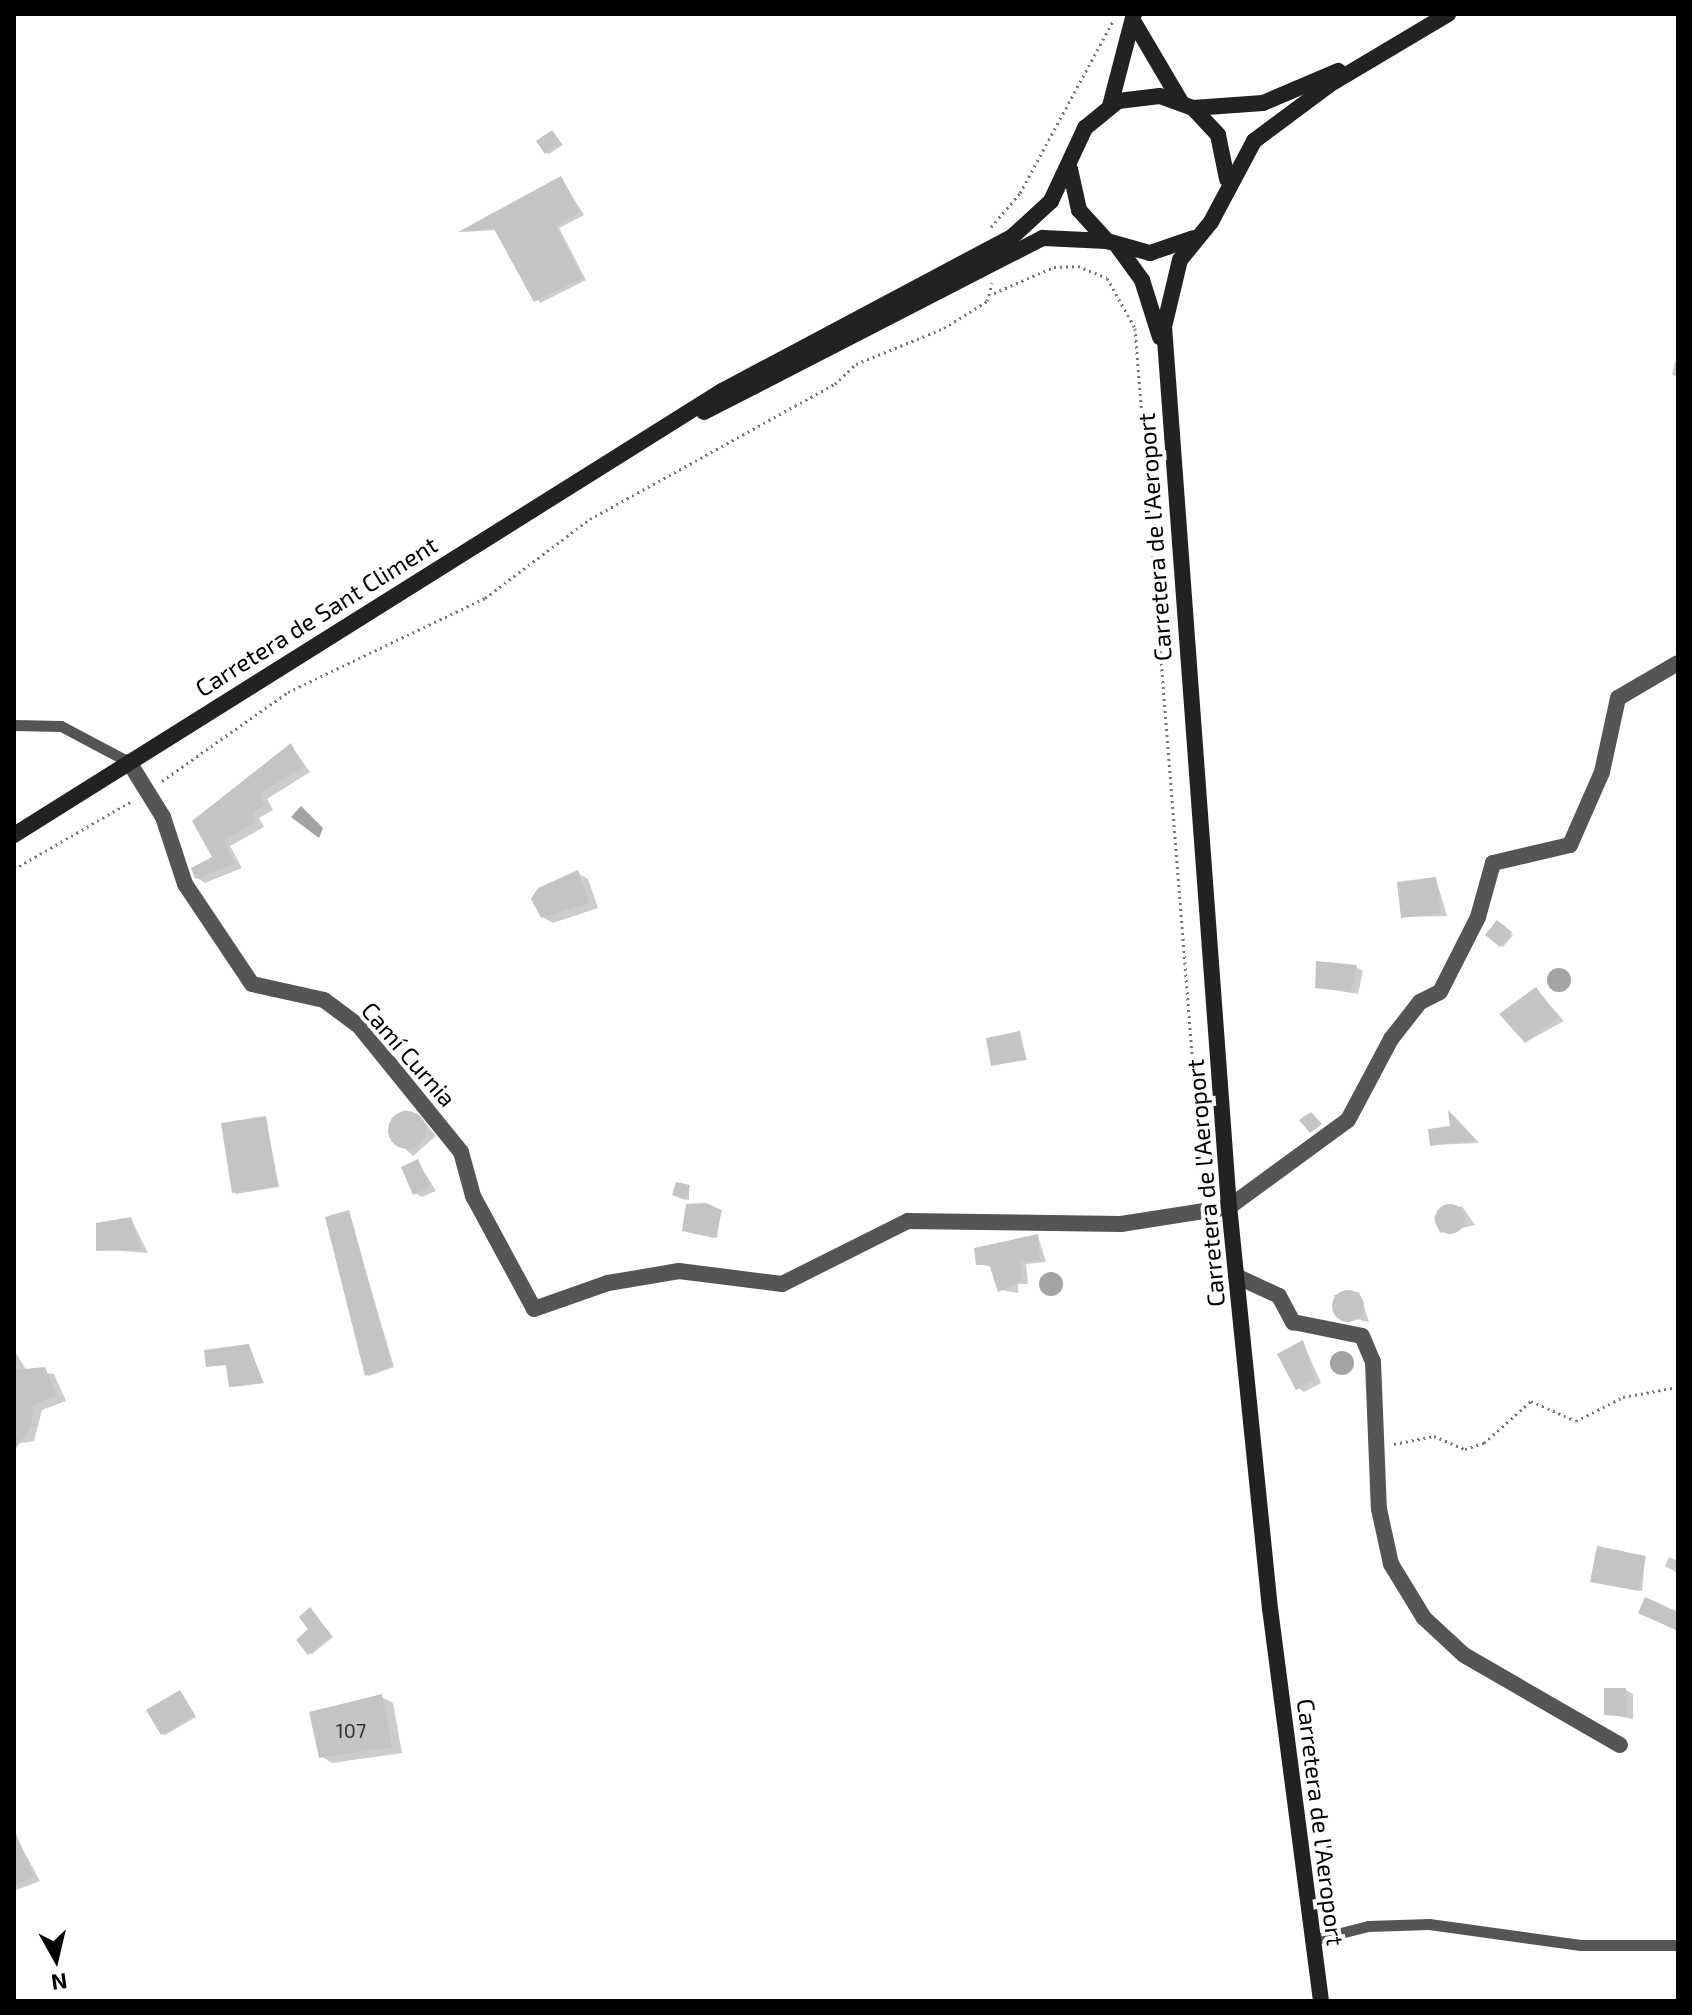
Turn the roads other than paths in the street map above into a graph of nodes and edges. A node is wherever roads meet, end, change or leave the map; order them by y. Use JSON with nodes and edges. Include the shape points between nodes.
{"nodes":[{"id":1,"x":1448,"y":14,"type":"edge"},
{"id":2,"x":1135,"y":19,"type":"edge"},
{"id":3,"x":1383,"y":50,"type":"junction"},
{"id":4,"x":1187,"y":105,"type":"junction"},
{"id":5,"x":1110,"y":106,"type":"junction"},
{"id":6,"x":1070,"y":169,"type":"junction"},
{"id":7,"x":1226,"y":189,"type":"junction"},
{"id":8,"x":1199,"y":235,"type":"junction"},
{"id":9,"x":1112,"y":244,"type":"junction"},
{"id":10,"x":981,"y":261,"type":"junction"},
{"id":11,"x":1164,"y":358,"type":"junction"},
{"id":12,"x":1678,"y":663,"type":"edge"},
{"id":13,"x":14,"y":725,"type":"edge"},
{"id":14,"x":129,"y":762,"type":"junction"},
{"id":15,"x":14,"y":835,"type":"edge"},
{"id":16,"x":1229,"y":1207,"type":"junction"},
{"id":17,"x":1236,"y":1276,"type":"junction"},
{"id":18,"x":1620,"y":1745,"type":"dead end"},
{"id":19,"x":1312,"y":1940,"type":"junction"},
{"id":20,"x":1678,"y":1945,"type":"edge"},
{"id":21,"x":1321,"y":2001,"type":"edge"}],
"edges":[{"from":1,"to":3,"type":"main road"},
{"from":2,"to":4,"type":"main road"},
{"from":2,"to":5,"type":"main road"},
{"from":3,"to":4,"type":"main road","via":[[1263,103]]},
{"from":3,"to":7,"type":"main road","via":[[1254,141]]},
{"from":4,"to":5,"type":"main road","via":[[1139,96]]},
{"from":4,"to":7,"type":"main road","via":[[1221,144]]},
{"from":5,"to":6,"type":"main road","via":[[1085,128]]},
{"from":6,"to":9,"type":"main road","via":[[1079,210]]},
{"from":6,"to":10,"type":"main road","via":[[1034,220]]},
{"from":7,"to":8,"type":"main road"},
{"from":8,"to":9,"type":"main road","via":[[1150,253]]},
{"from":8,"to":11,"type":"main road","via":[[1171,283]]},
{"from":9,"to":10,"type":"main road","via":[[1043,238]]},
{"from":9,"to":11,"type":"main road","via":[[1142,280]]},
{"from":10,"to":14,"type":"main road","name":"Carretera de Sant Climent","via":[[645,440]]},
{"from":11,"to":16,"type":"main road","name":"Carretera de l'Aeroport"},
{"from":12,"to":16,"type":"street","via":[[1618,698],[1602,772],[1570,845],[1493,863],[1478,917],[1440,992],[1420,1002],[1391,1039],[1348,1120]]},
{"from":13,"to":14,"type":"lane","via":[[61,726]]},
{"from":14,"to":15,"type":"main road","name":"Carretera de Sant Climent"},
{"from":14,"to":16,"type":"street","name":"Camí Curnia","via":[[147,791],[185,884],[252,984],[324,1000],[359,1026],[461,1152],[473,1196],[534,1309],[608,1283],[679,1271],[782,1284],[908,1221],[1121,1224]]},
{"from":16,"to":17,"type":"main road","name":"Carretera de l'Aeroport"},
{"from":17,"to":18,"type":"street","via":[[1279,1296],[1293,1322],[1362,1336],[1377,1402],[1374,1448],[1391,1564],[1424,1618],[1464,1655]]},
{"from":17,"to":19,"type":"main road","name":"Carretera de l'Aeroport"},
{"from":19,"to":20,"type":"lane","via":[[1368,1926],[1429,1924],[1581,1945]]},
{"from":19,"to":21,"type":"main road","name":"Carretera de l'Aeroport"}]}
